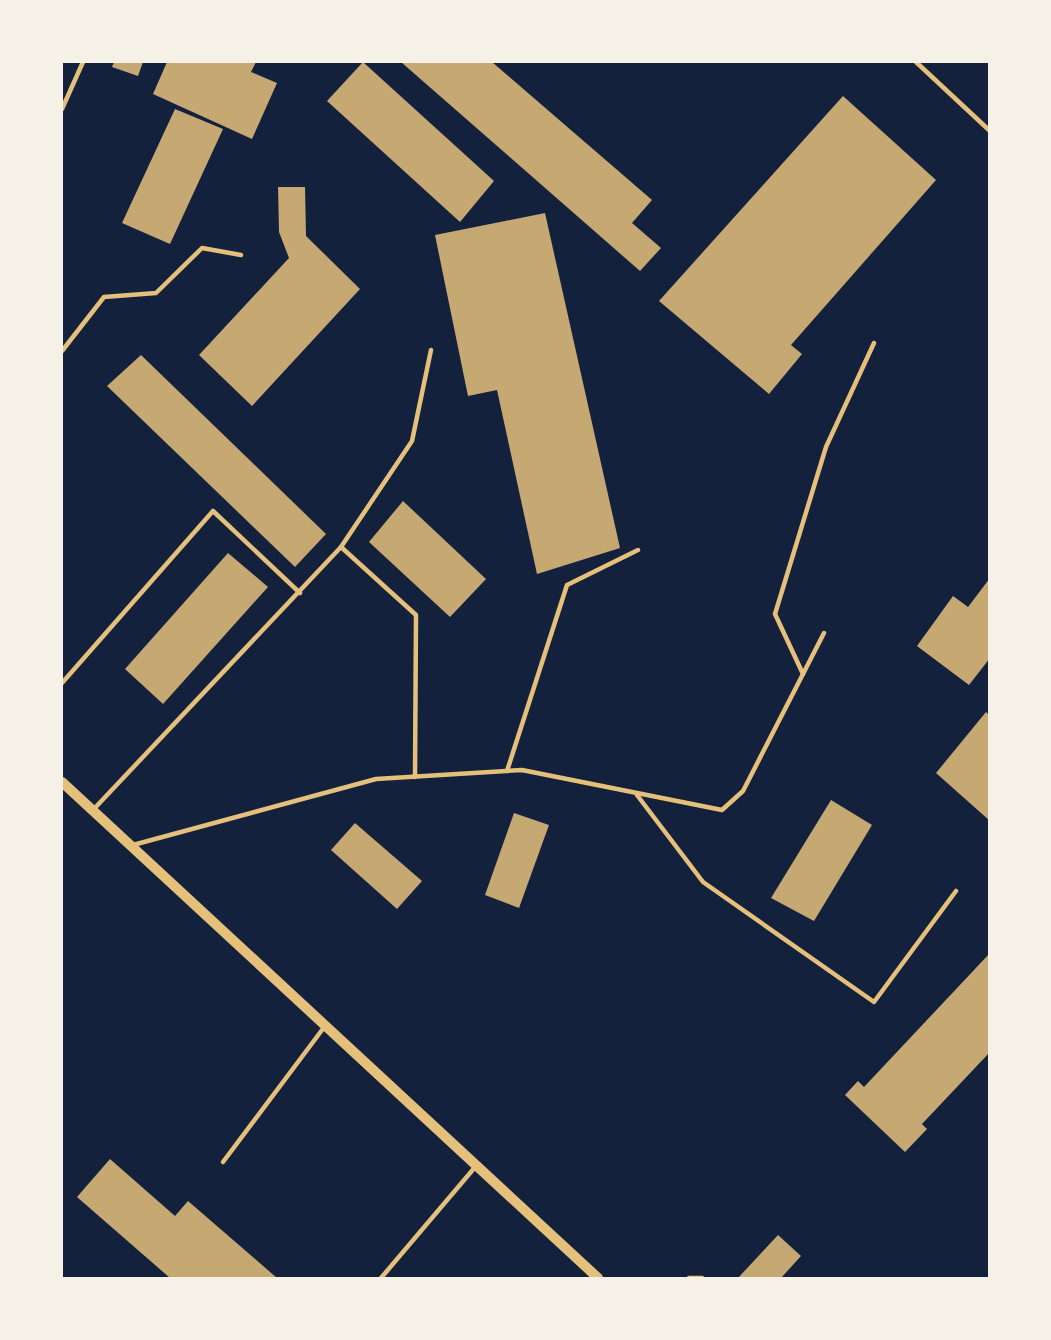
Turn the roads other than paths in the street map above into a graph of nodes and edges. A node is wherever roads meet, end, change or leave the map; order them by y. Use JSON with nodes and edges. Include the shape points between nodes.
{"nodes":[{"id":1,"x":83,"y":62,"type":"edge"},
{"id":2,"x":916,"y":62,"type":"edge"},
{"id":3,"x":62,"y":109,"type":"edge"},
{"id":4,"x":990,"y":131,"type":"edge"},
{"id":5,"x":241,"y":255,"type":"dead end"},
{"id":6,"x":874,"y":343,"type":"dead end"},
{"id":7,"x":431,"y":350,"type":"dead end"},
{"id":8,"x":62,"y":351,"type":"edge"},
{"id":9,"x":341,"y":547,"type":"junction"},
{"id":10,"x":638,"y":550,"type":"dead end"},
{"id":11,"x":300,"y":593,"type":"junction"},
{"id":12,"x":824,"y":633,"type":"dead end"},
{"id":13,"x":802,"y":674,"type":"junction"},
{"id":14,"x":62,"y":683,"type":"edge"},
{"id":15,"x":507,"y":771,"type":"junction"},
{"id":16,"x":415,"y":777,"type":"junction"},
{"id":17,"x":62,"y":782,"type":"edge"},
{"id":18,"x":637,"y":795,"type":"junction"},
{"id":19,"x":92,"y":811,"type":"junction"},
{"id":20,"x":130,"y":846,"type":"junction"},
{"id":21,"x":956,"y":891,"type":"dead end"},
{"id":22,"x":325,"y":1026,"type":"junction"},
{"id":23,"x":223,"y":1162,"type":"dead end"},
{"id":24,"x":476,"y":1166,"type":"junction"},
{"id":25,"x":381,"y":1278,"type":"edge"},
{"id":26,"x":598,"y":1278,"type":"edge"},
{"id":27,"x":688,"y":1278,"type":"edge"},
{"id":28,"x":702,"y":1278,"type":"edge"}],
"edges":[{"from":1,"to":3,"type":"lane"},
{"from":2,"to":4,"type":"lane"},
{"from":5,"to":8,"type":"lane","via":[[202,248],[156,293],[104,297]]},
{"from":6,"to":13,"type":"lane","via":[[826,447],[775,614]]},
{"from":7,"to":9,"type":"lane","via":[[412,441]]},
{"from":9,"to":11,"type":"lane"},
{"from":9,"to":16,"type":"lane","via":[[417,615]]},
{"from":10,"to":15,"type":"lane","via":[[567,585]]},
{"from":11,"to":14,"type":"lane","via":[[213,511]]},
{"from":11,"to":19,"type":"lane"},
{"from":12,"to":13,"type":"lane"},
{"from":13,"to":18,"type":"lane","via":[[743,791],[722,810]]},
{"from":15,"to":16,"type":"lane"},
{"from":15,"to":18,"type":"lane","via":[[522,770]]},
{"from":16,"to":20,"type":"lane","via":[[376,779]]},
{"from":17,"to":19,"type":"street"},
{"from":18,"to":21,"type":"lane","via":[[703,882],[874,1002]]},
{"from":19,"to":20,"type":"street"},
{"from":20,"to":22,"type":"street"},
{"from":22,"to":23,"type":"lane"},
{"from":22,"to":24,"type":"street"},
{"from":24,"to":25,"type":"lane"},
{"from":24,"to":26,"type":"street"},
{"from":27,"to":28,"type":"lane"}]}
